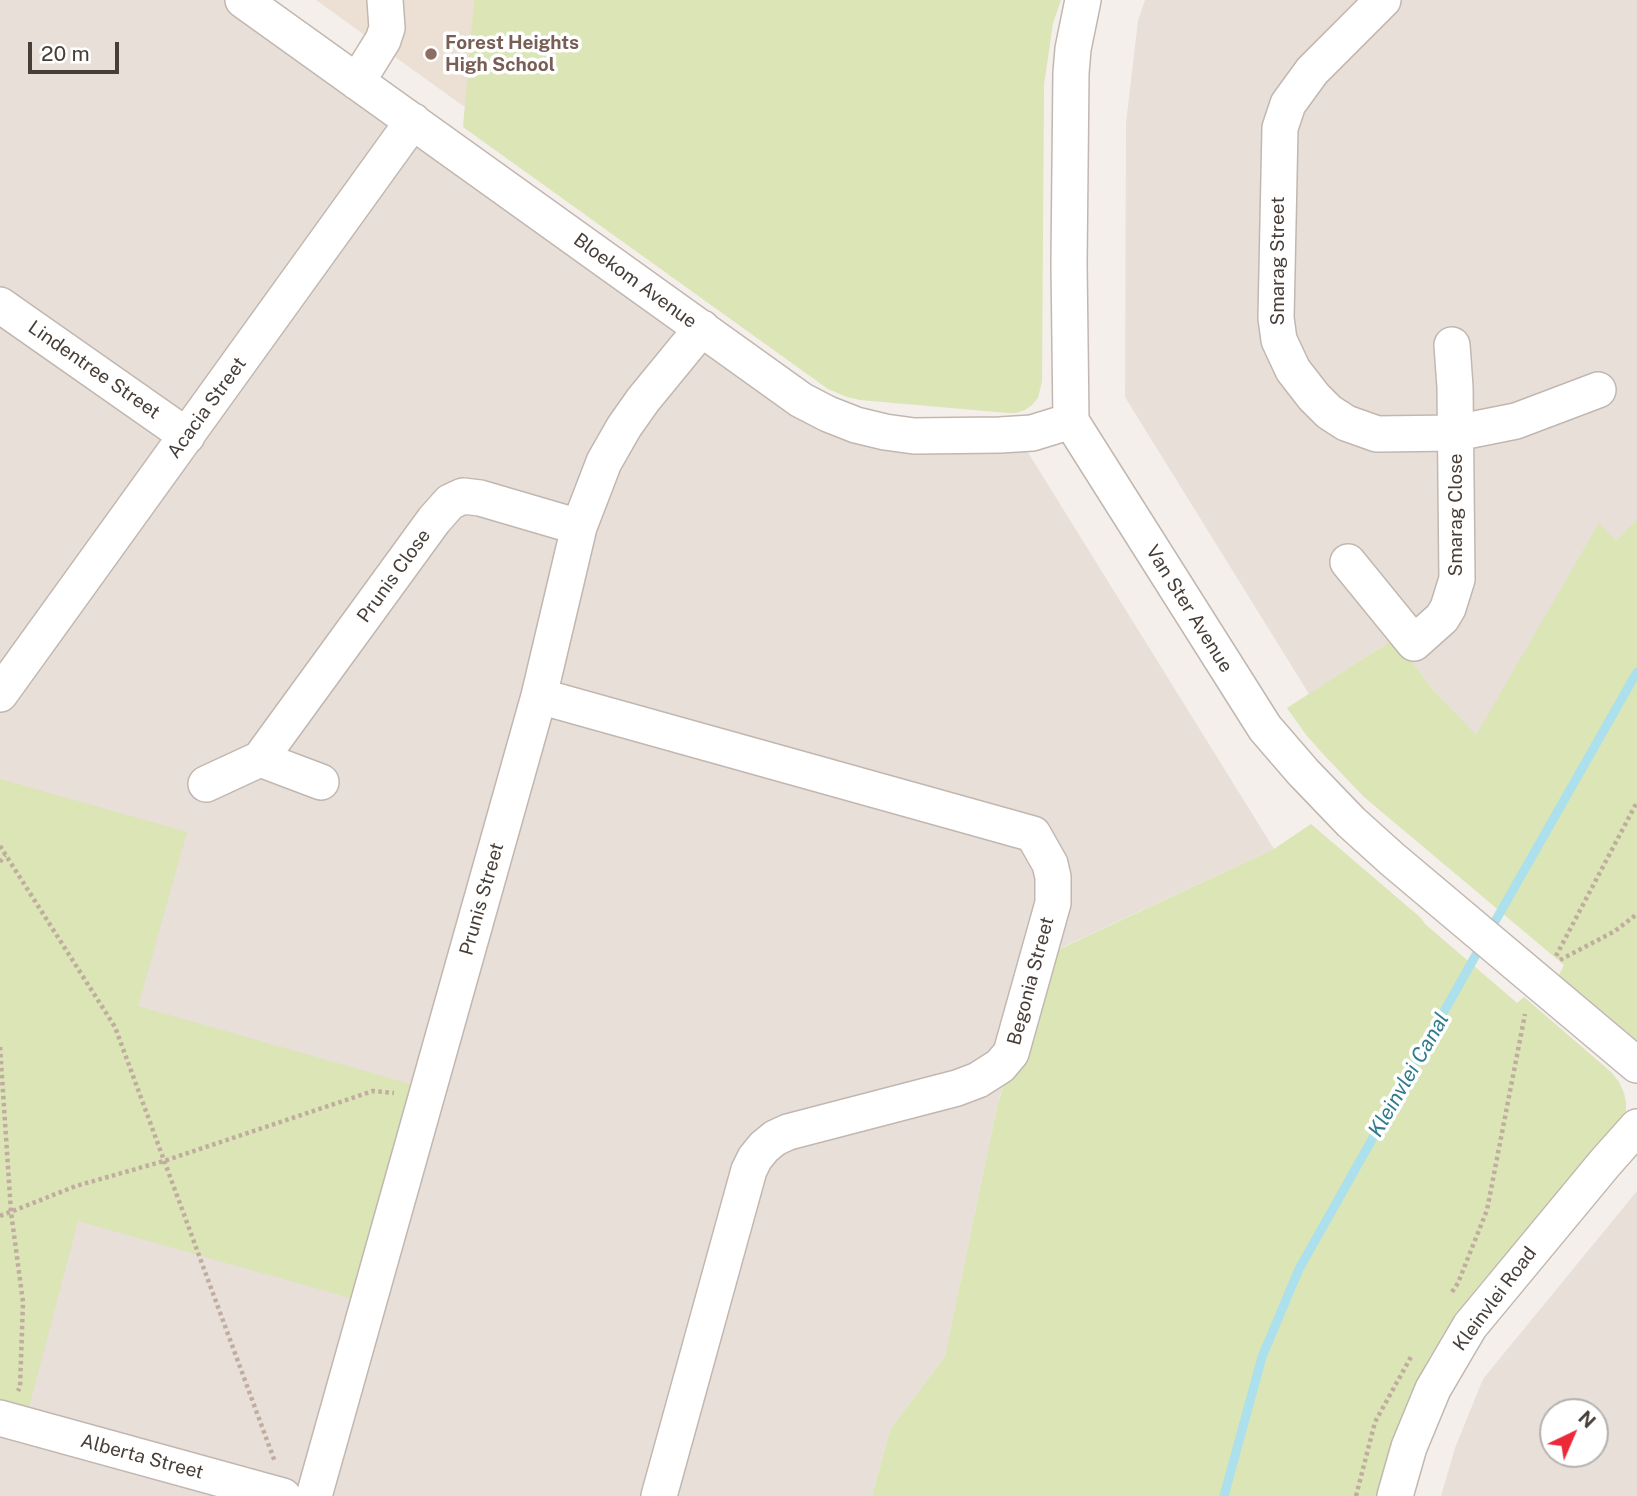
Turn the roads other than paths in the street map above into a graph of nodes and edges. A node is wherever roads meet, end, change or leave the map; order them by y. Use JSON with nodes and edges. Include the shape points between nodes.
{"nodes":[{"id":1,"x":243,"y":0,"type":"edge"},
{"id":2,"x":385,"y":0,"type":"edge"},
{"id":3,"x":1083,"y":0,"type":"edge"},
{"id":4,"x":1383,"y":0,"type":"edge"},
{"id":5,"x":358,"y":82,"type":"junction"},
{"id":6,"x":413,"y":121,"type":"junction"},
{"id":7,"x":0,"y":305,"type":"edge"},
{"id":8,"x":702,"y":328,"type":"junction"},
{"id":9,"x":1452,"y":345,"type":"dead end"},
{"id":10,"x":1598,"y":390,"type":"dead end"},
{"id":11,"x":1070,"y":421,"type":"junction"},
{"id":12,"x":1456,"y":433,"type":"junction"},
{"id":13,"x":187,"y":436,"type":"junction"},
{"id":14,"x":579,"y":527,"type":"junction"},
{"id":15,"x":1348,"y":562,"type":"dead end"},
{"id":16,"x":0,"y":694,"type":"edge"},
{"id":17,"x":539,"y":696,"type":"junction"},
{"id":18,"x":260,"y":759,"type":"junction"},
{"id":19,"x":321,"y":782,"type":"dead end"},
{"id":20,"x":206,"y":784,"type":"dead end"},
{"id":21,"x":1637,"y":1065,"type":"edge"},
{"id":22,"x":1637,"y":1127,"type":"edge"},
{"id":23,"x":4,"y":1419,"type":"edge"},
{"id":24,"x":281,"y":1496,"type":"edge"},
{"id":25,"x":314,"y":1496,"type":"edge"},
{"id":26,"x":659,"y":1496,"type":"edge"},
{"id":27,"x":1395,"y":1496,"type":"edge"}],
"edges":[{"from":1,"to":5,"type":"street","name":"Bloekom Avenue"},
{"from":2,"to":5,"type":"street","via":[[387,28]]},
{"from":3,"to":11,"type":"street","via":[[1071,73]]},
{"from":4,"to":12,"type":"street","name":"Smarag Street","via":[[1312,71],[1288,104],[1279,128],[1279,340],[1293,370],[1314,397],[1346,423],[1377,434]]},
{"from":5,"to":6,"type":"street","name":"Bloekom Avenue"},
{"from":6,"to":8,"type":"street","name":"Bloekom Avenue"},
{"from":6,"to":13,"type":"street","name":"Acacia Street"},
{"from":7,"to":13,"type":"street","name":"Lindentree Street"},
{"from":8,"to":11,"type":"street","name":"Bloekom Avenue","via":[[802,400],[866,428],[914,436],[1000,435],[1032,433]]},
{"from":8,"to":14,"type":"street","name":"Prunis Street","via":[[624,427],[604,462]]},
{"from":9,"to":12,"type":"street"},
{"from":10,"to":12,"type":"street","name":"Smarag Street","via":[[1516,421]]},
{"from":11,"to":21,"type":"street","name":"Van Ster Avenue","via":[[1265,727],[1303,772],[1350,822],[1438,897],[1529,991]]},
{"from":12,"to":15,"type":"street","name":"Smarag Close","via":[[1457,579],[1442,618],[1414,643]]},
{"from":13,"to":16,"type":"street","name":"Acacia Street"},
{"from":14,"to":17,"type":"street","name":"Prunis Street"},
{"from":14,"to":18,"type":"street","name":"Prunis Close","via":[[480,498],[463,496],[450,502]]},
{"from":17,"to":25,"type":"street","name":"Prunis Street"},
{"from":17,"to":26,"type":"street","name":"Begonia Street","via":[[1033,834],[1053,877],[1053,902],[1011,1054],[1000,1066],[957,1088],[789,1132],[769,1142],[755,1158]]},
{"from":18,"to":19,"type":"street"},
{"from":18,"to":20,"type":"street","name":"Prunis Close"},
{"from":22,"to":27,"type":"street","name":"Kleinvlei Road","via":[[1470,1326],[1433,1389]]},
{"from":23,"to":24,"type":"street","name":"Alberta Street"}]}
